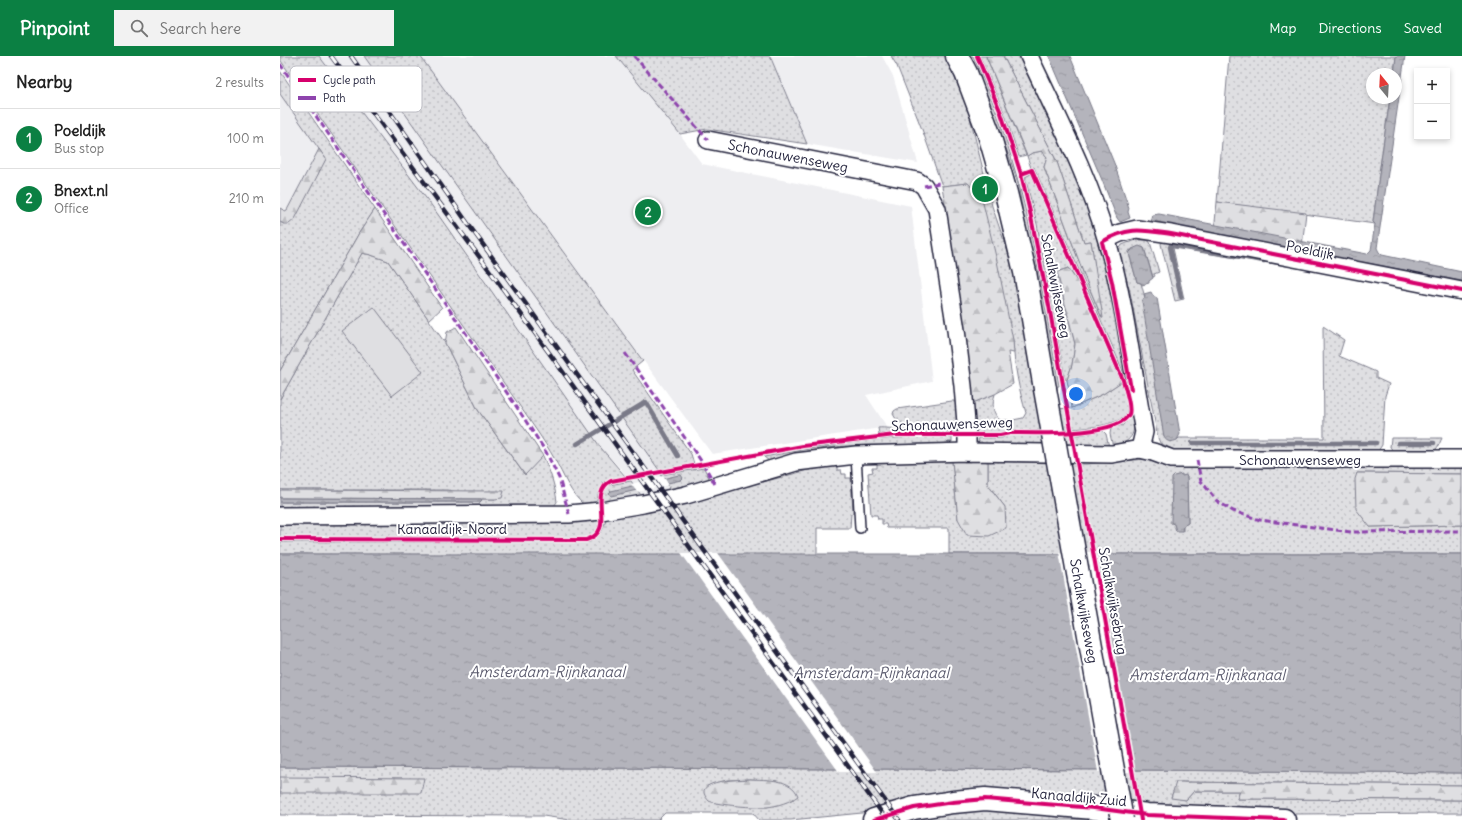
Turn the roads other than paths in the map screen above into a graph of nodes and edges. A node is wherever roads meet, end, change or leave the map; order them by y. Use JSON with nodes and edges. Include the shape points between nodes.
{"nodes":[{"id":1,"x":957,"y":56,"type":"edge"},
{"id":2,"x":1029,"y":56,"type":"edge"},
{"id":3,"x":708,"y":140,"type":"dead end"},
{"id":4,"x":1107,"y":239,"type":"junction"},
{"id":5,"x":1462,"y":291,"type":"edge"},
{"id":6,"x":1140,"y":449,"type":"junction"},
{"id":7,"x":967,"y":452,"type":"junction"},
{"id":8,"x":856,"y":455,"type":"junction"},
{"id":9,"x":1462,"y":459,"type":"edge"},
{"id":10,"x":280,"y":516,"type":"edge"},
{"id":11,"x":860,"y":528,"type":"dead end"},
{"id":12,"x":874,"y":820,"type":"edge"},
{"id":13,"x":1122,"y":820,"type":"edge"},
{"id":14,"x":1284,"y":820,"type":"edge"}],
"edges":[{"from":1,"to":13,"type":"street","name":"Schalkwijkseweg","bridge":true,"via":[[989,134],[1026,272]]},
{"from":2,"to":4,"type":"street","via":[[1088,184]]},
{"from":3,"to":7,"type":"street","name":"Schonauwenseweg","via":[[917,181],[924,186],[937,209],[963,386]]},
{"from":4,"to":5,"type":"street","name":"Poeldijk","via":[[1137,229]]},
{"from":4,"to":6,"type":"street","via":[[1126,320],[1144,432]]},
{"from":6,"to":7,"type":"street","name":"Schonauwenseweg","via":[[1112,454]]},
{"from":6,"to":9,"type":"street","name":"Schonauwenseweg","via":[[1172,459]]},
{"from":7,"to":8,"type":"street","name":"Schonauwenseweg"},
{"from":8,"to":10,"type":"street","name":"Schonauwenseweg","via":[[796,462],[686,495],[601,511],[569,514]]},
{"from":8,"to":11,"type":"lane"},
{"from":12,"to":14,"type":"street","name":"Kanaaldijk Zuid","via":[[914,808],[985,799],[1147,815]]}]}
